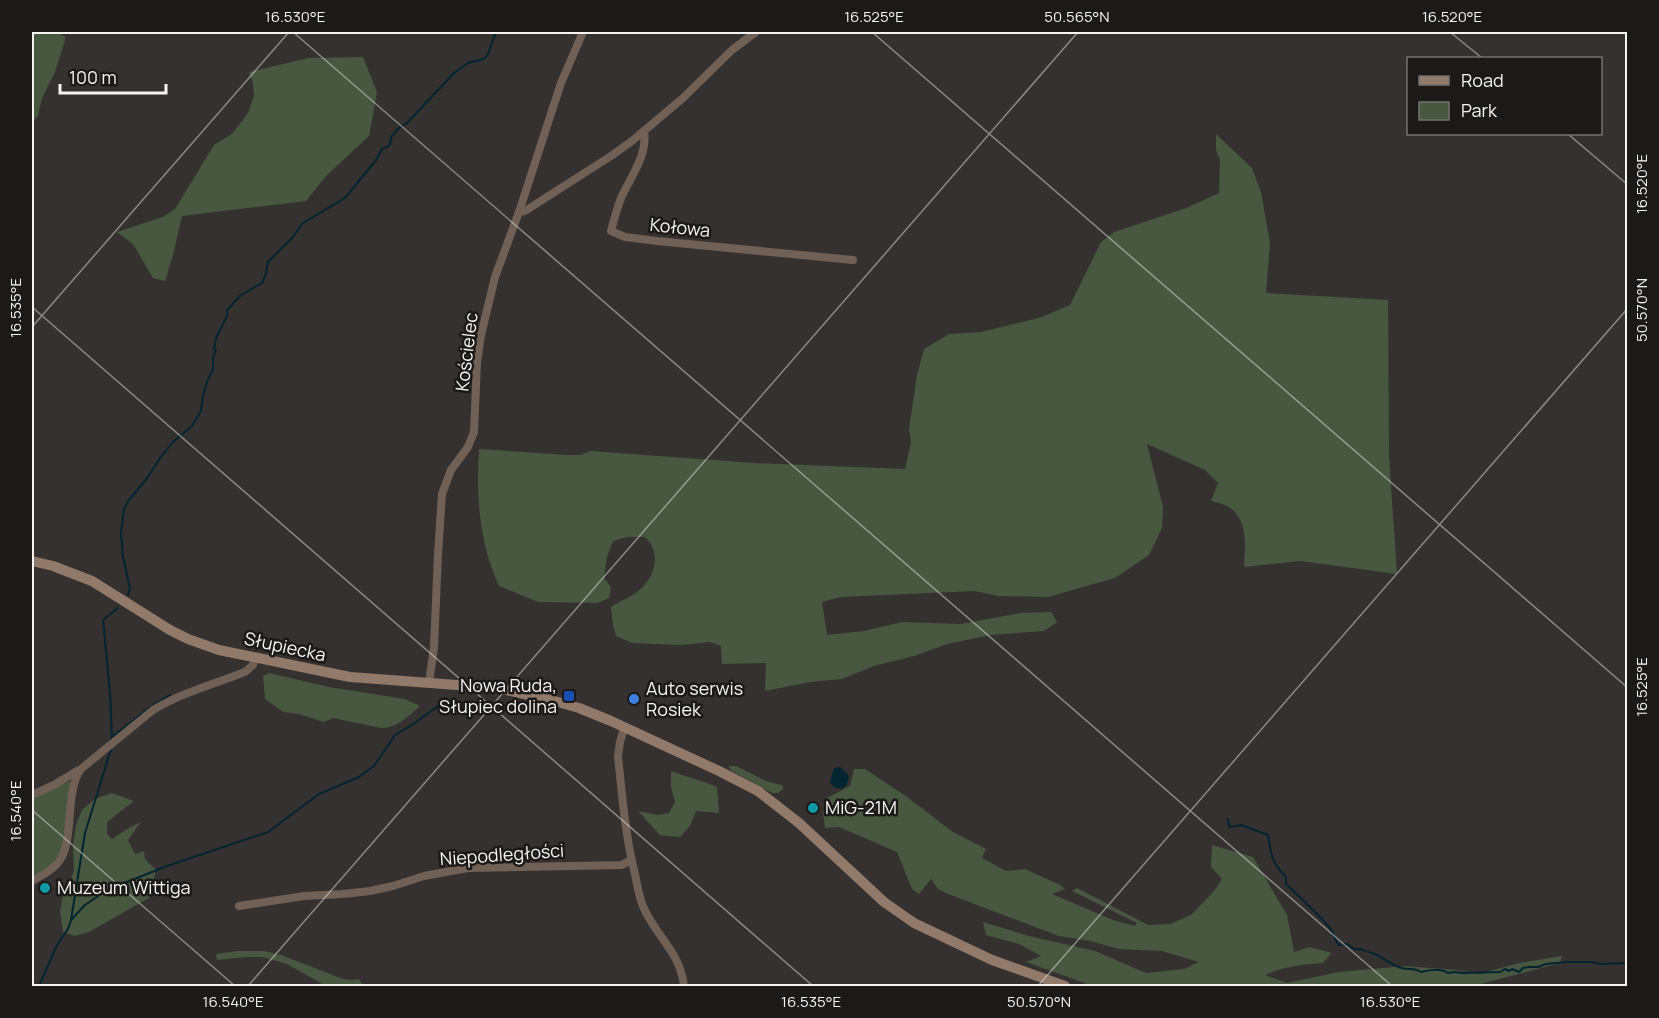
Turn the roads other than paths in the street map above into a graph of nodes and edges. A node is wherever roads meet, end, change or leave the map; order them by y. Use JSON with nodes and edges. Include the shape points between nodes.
{"nodes":[{"id":1,"x":583,"y":32,"type":"edge"},
{"id":2,"x":756,"y":32,"type":"edge"},
{"id":3,"x":645,"y":131,"type":"junction"},
{"id":4,"x":519,"y":212,"type":"junction"},
{"id":5,"x":853,"y":260,"type":"dead end"},
{"id":6,"x":32,"y":561,"type":"edge"},
{"id":7,"x":255,"y":658,"type":"junction"},
{"id":8,"x":429,"y":683,"type":"junction"},
{"id":9,"x":624,"y":729,"type":"junction"},
{"id":10,"x":81,"y":769,"type":"junction"},
{"id":11,"x":32,"y":795,"type":"edge"},
{"id":12,"x":631,"y":860,"type":"junction"},
{"id":13,"x":32,"y":881,"type":"edge"},
{"id":14,"x":239,"y":906,"type":"dead end"},
{"id":15,"x":684,"y":987,"type":"edge"},
{"id":16,"x":1065,"y":987,"type":"edge"}],
"edges":[{"from":1,"to":4,"type":"street","name":"Kościelec","via":[[561,83]]},
{"from":2,"to":3,"type":"street"},
{"from":3,"to":4,"type":"street"},
{"from":3,"to":5,"type":"street","name":"Kołowa","via":[[644,151],[611,231],[657,241]]},
{"from":4,"to":8,"type":"street","name":"Kościelec","via":[[495,277],[481,335],[474,432],[442,494]]},
{"from":6,"to":7,"type":"main road","name":"Słupiecka","via":[[92,581],[188,639]]},
{"from":7,"to":8,"type":"main road","name":"Słupiecka","via":[[350,677]]},
{"from":7,"to":10,"type":"street","via":[[244,672],[153,710]]},
{"from":8,"to":9,"type":"main road","name":"Słupiecka","via":[[497,688],[552,700]]},
{"from":9,"to":12,"type":"street","via":[[618,756]]},
{"from":9,"to":16,"type":"main road","name":"Słupiecka","via":[[758,791],[799,823],[884,902],[914,923],[992,960]]},
{"from":10,"to":11,"type":"street"},
{"from":10,"to":13,"type":"street","via":[[73,785],[63,854],[55,866]]},
{"from":12,"to":14,"type":"street","name":"Niepodległości","via":[[622,865],[449,871],[370,891]]},
{"from":12,"to":15,"type":"street","via":[[644,908],[673,952]]}]}
